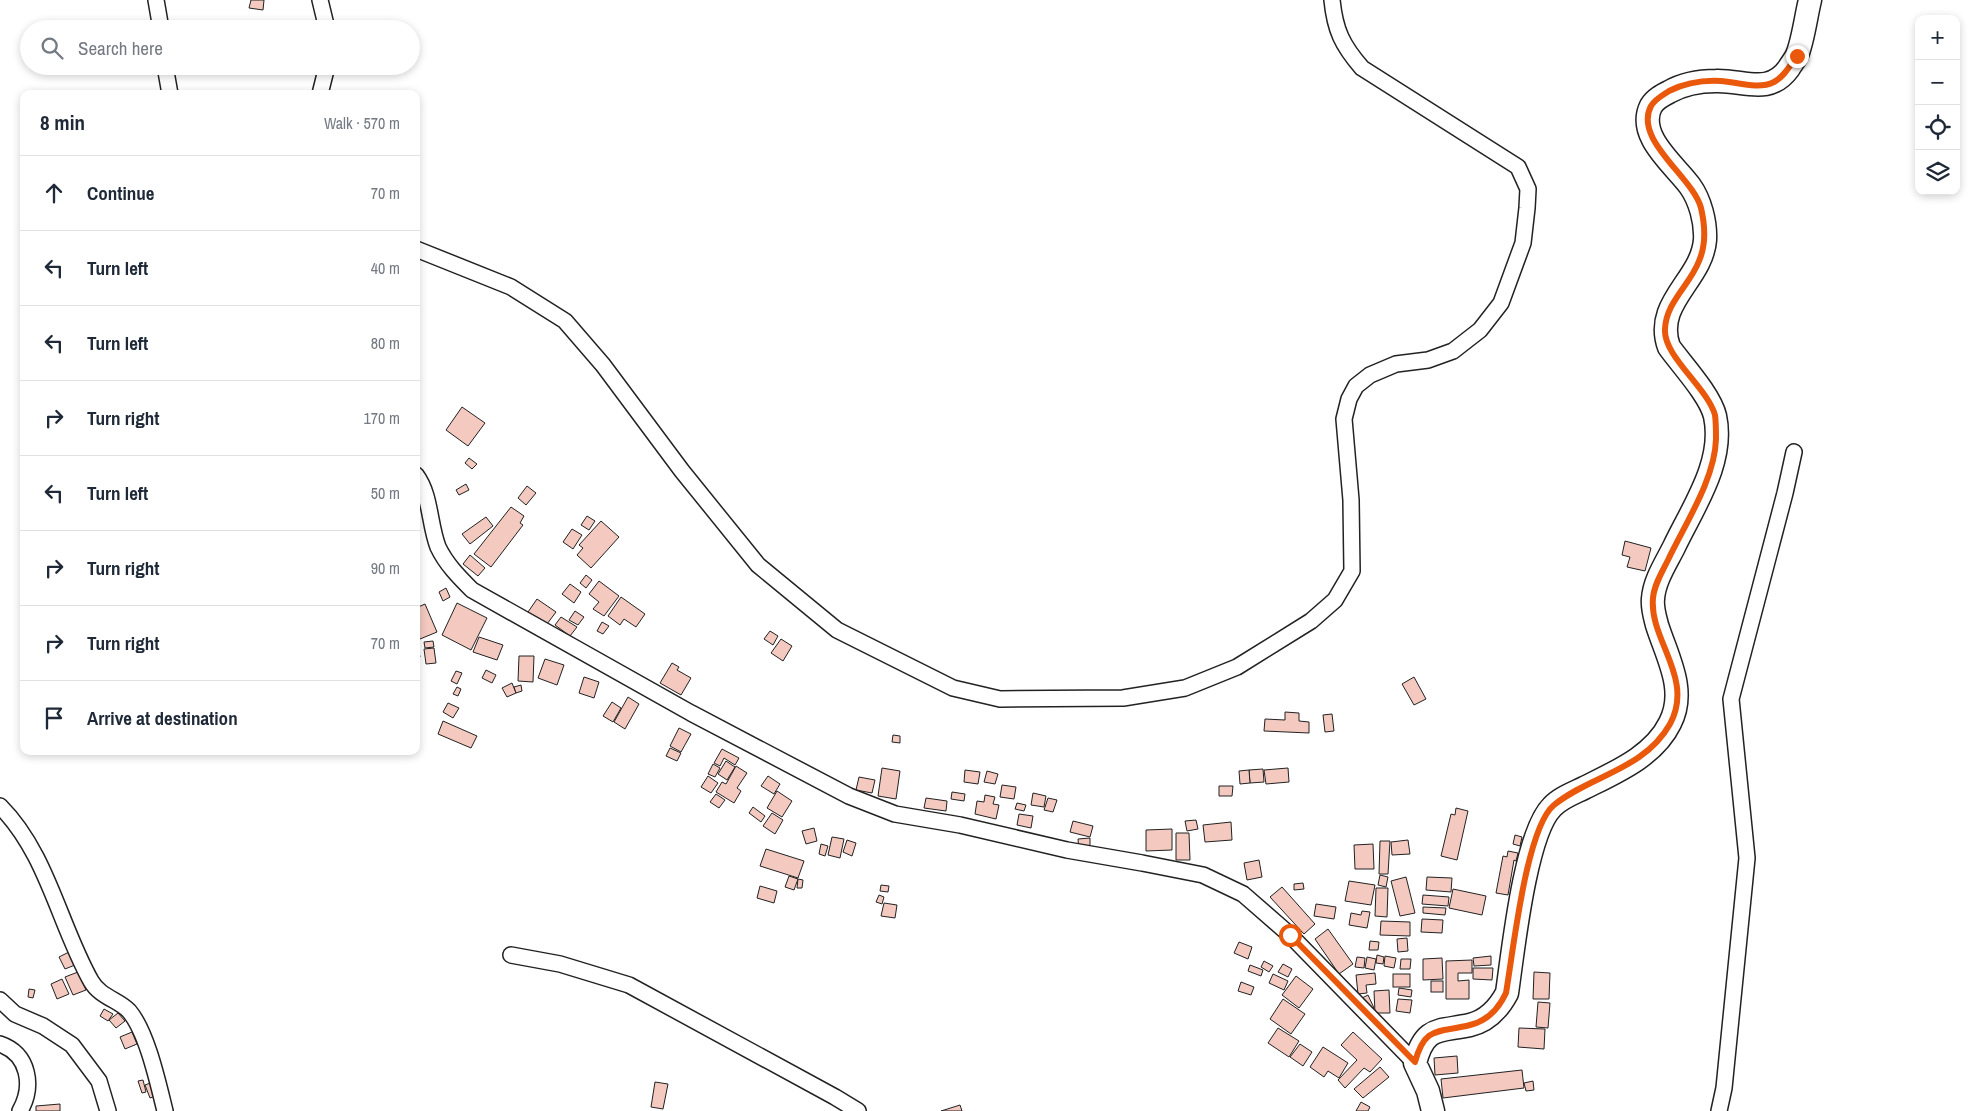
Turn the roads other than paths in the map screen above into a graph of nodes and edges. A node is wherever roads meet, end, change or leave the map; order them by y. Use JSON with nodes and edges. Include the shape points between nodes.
{"nodes":[{"id":1,"x":156,"y":0,"type":"edge"},
{"id":2,"x":320,"y":0,"type":"edge"},
{"id":3,"x":1332,"y":0,"type":"edge"},
{"id":4,"x":1810,"y":0,"type":"edge"},
{"id":5,"x":159,"y":20,"type":"edge"},
{"id":6,"x":325,"y":20,"type":"edge"},
{"id":7,"x":167,"y":75,"type":"edge"},
{"id":8,"x":325,"y":75,"type":"edge"},
{"id":9,"x":169,"y":90,"type":"edge"},
{"id":10,"x":321,"y":90,"type":"edge"},
{"id":11,"x":420,"y":251,"type":"edge"},
{"id":12,"x":1794,"y":452,"type":"dead end"},
{"id":13,"x":420,"y":483,"type":"edge"},
{"id":14,"x":0,"y":806,"type":"edge"},
{"id":15,"x":511,"y":956,"type":"dead end"},
{"id":16,"x":0,"y":1000,"type":"edge"},
{"id":17,"x":0,"y":1044,"type":"edge"},
{"id":18,"x":1415,"y":1062,"type":"junction"},
{"id":19,"x":20,"y":1111,"type":"edge"},
{"id":20,"x":108,"y":1111,"type":"edge"},
{"id":21,"x":164,"y":1111,"type":"edge"},
{"id":22,"x":858,"y":1111,"type":"edge"},
{"id":23,"x":1433,"y":1111,"type":"edge"},
{"id":24,"x":1719,"y":1111,"type":"edge"}],
"edges":[{"from":1,"to":5,"type":"street"},
{"from":2,"to":6,"type":"street"},
{"from":3,"to":11,"type":"street","via":[[1334,21],[1346,50],[1362,68],[1518,167],[1528,189],[1523,243],[1501,303],[1480,330],[1454,351],[1428,360],[1396,364],[1370,375],[1356,386],[1349,399],[1344,419],[1351,500],[1352,571],[1335,600],[1311,621],[1237,667],[1185,688],[1123,698],[1000,699],[953,688],[837,630],[758,565],[603,365],[565,322],[511,287]]},
{"from":4,"to":18,"type":"main road","via":[[1797,56],[1784,75],[1772,83],[1758,85],[1718,81],[1677,87],[1652,104],[1648,117],[1650,133],[1691,187],[1701,207],[1704,240],[1699,262],[1670,307],[1665,328],[1669,347],[1715,415],[1716,440],[1712,466],[1662,572],[1653,601],[1656,621],[1675,677],[1678,701],[1671,723],[1656,744],[1632,763],[1552,807],[1534,843],[1506,993],[1499,1008],[1471,1025],[1441,1029],[1430,1035],[1422,1042]]},
{"from":7,"to":9,"type":"street"},
{"from":8,"to":10,"type":"street"},
{"from":12,"to":24,"type":"street","via":[[1732,699],[1746,858],[1724,1088]]},
{"from":13,"to":18,"type":"street","via":[[438,546],[449,567],[472,590],[690,713],[849,796],[896,814],[1203,875],[1242,894],[1290,935]]},
{"from":14,"to":21,"type":"street","via":[[10,816],[41,867],[92,983],[107,998],[128,1010],[140,1028]]},
{"from":15,"to":22,"type":"street","via":[[560,964],[629,985]]},
{"from":16,"to":20,"type":"street","via":[[15,1014],[43,1026],[72,1045],[98,1081]]},
{"from":17,"to":19,"type":"street","via":[[22,1058],[28,1080]]},
{"from":18,"to":23,"type":"main road"}]}
